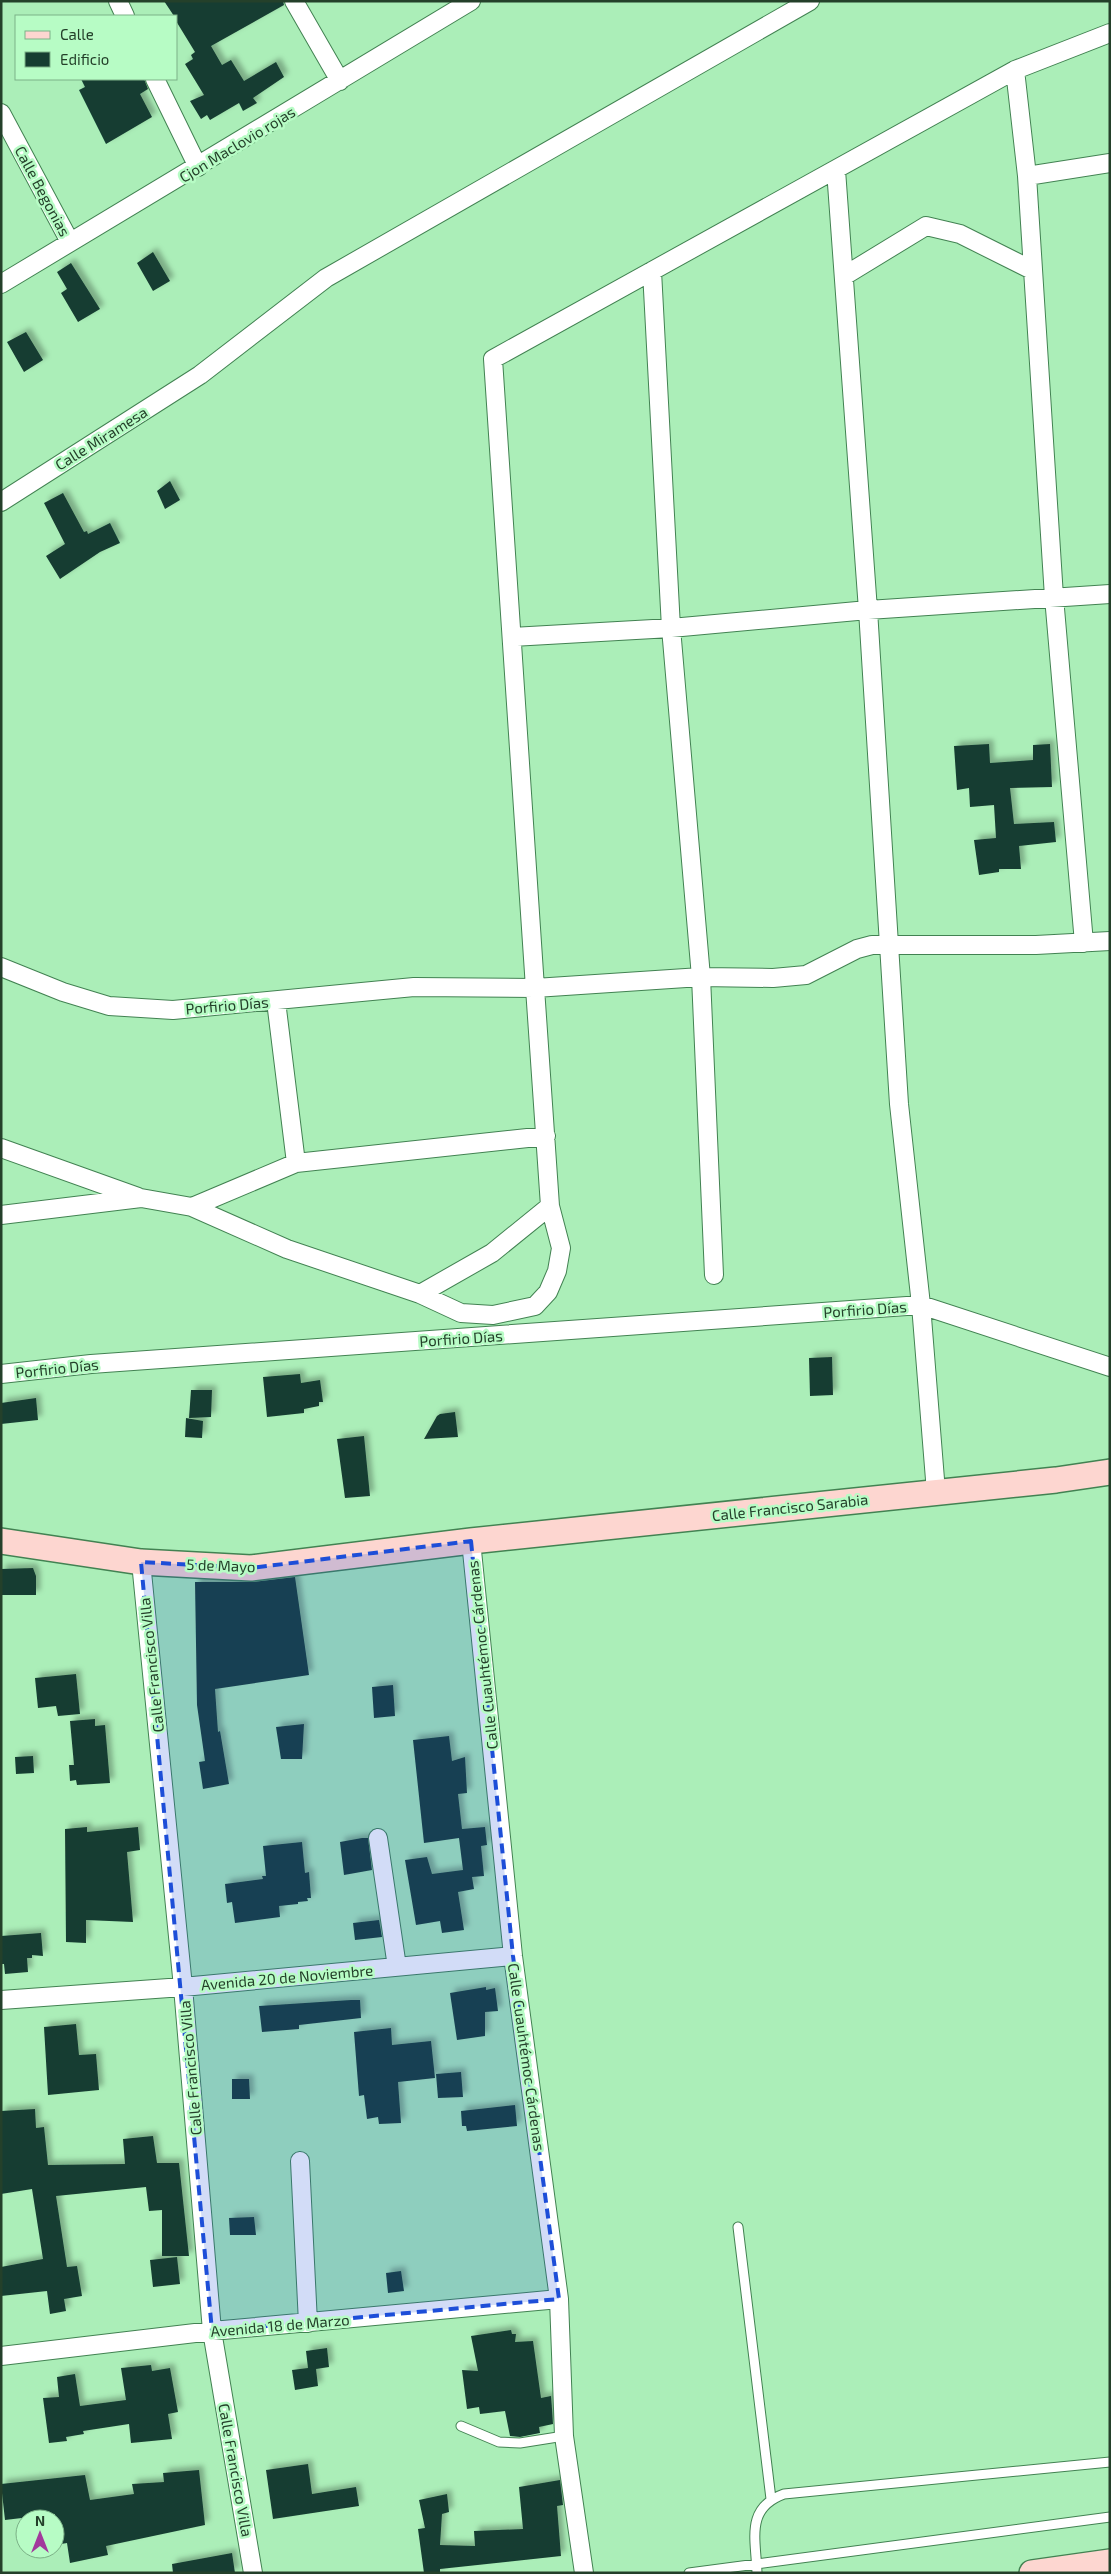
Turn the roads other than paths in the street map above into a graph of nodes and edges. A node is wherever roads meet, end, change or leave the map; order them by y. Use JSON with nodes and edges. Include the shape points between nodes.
{"nodes":[{"id":1,"x":118,"y":1,"type":"edge"},
{"id":2,"x":294,"y":1,"type":"edge"},
{"id":3,"x":471,"y":1,"type":"edge"},
{"id":4,"x":810,"y":1,"type":"edge"},
{"id":5,"x":125,"y":15,"type":"edge"},
{"id":6,"x":1110,"y":33,"type":"edge"},
{"id":7,"x":1015,"y":70,"type":"junction"},
{"id":8,"x":155,"y":80,"type":"edge"},
{"id":9,"x":340,"y":81,"type":"junction"},
{"id":10,"x":1,"y":113,"type":"edge"},
{"id":11,"x":1110,"y":163,"type":"edge"},
{"id":12,"x":198,"y":167,"type":"junction"},
{"id":13,"x":836,"y":170,"type":"junction"},
{"id":14,"x":1027,"y":176,"type":"junction"},
{"id":15,"x":70,"y":242,"type":"junction"},
{"id":16,"x":1032,"y":270,"type":"junction"},
{"id":17,"x":652,"y":271,"type":"junction"},
{"id":18,"x":844,"y":276,"type":"junction"},
{"id":19,"x":1,"y":284,"type":"edge"},
{"id":20,"x":1,"y":502,"type":"edge"},
{"id":21,"x":1110,"y":594,"type":"edge"},
{"id":22,"x":1054,"y":598,"type":"junction"},
{"id":23,"x":868,"y":610,"type":"junction"},
{"id":24,"x":671,"y":628,"type":"junction"},
{"id":25,"x":512,"y":637,"type":"junction"},
{"id":26,"x":1110,"y":941,"type":"edge"},
{"id":27,"x":1084,"y":942,"type":"junction"},
{"id":28,"x":888,"y":947,"type":"junction"},
{"id":29,"x":4,"y":970,"type":"edge"},
{"id":30,"x":701,"y":978,"type":"junction"},
{"id":31,"x":527,"y":988,"type":"junction"},
{"id":32,"x":276,"y":1001,"type":"junction"},
{"id":33,"x":546,"y":1136,"type":"junction"},
{"id":34,"x":1,"y":1148,"type":"edge"},
{"id":35,"x":296,"y":1163,"type":"junction"},
{"id":36,"x":141,"y":1198,"type":"junction"},
{"id":37,"x":550,"y":1206,"type":"junction"},
{"id":38,"x":192,"y":1207,"type":"junction"},
{"id":39,"x":1,"y":1215,"type":"edge"},
{"id":40,"x":714,"y":1274,"type":"dead end"},
{"id":41,"x":420,"y":1294,"type":"junction"},
{"id":42,"x":921,"y":1305,"type":"junction"},
{"id":43,"x":1110,"y":1367,"type":"edge"},
{"id":44,"x":1,"y":1374,"type":"edge"},
{"id":45,"x":1110,"y":1472,"type":"edge"},
{"id":46,"x":936,"y":1492,"type":"junction"},
{"id":47,"x":1,"y":1541,"type":"edge"},
{"id":48,"x":471,"y":1541,"type":"junction"},
{"id":49,"x":141,"y":1562,"type":"junction"},
{"id":50,"x":378,"y":1838,"type":"dead end"},
{"id":51,"x":513,"y":1956,"type":"junction"},
{"id":52,"x":398,"y":1967,"type":"junction"},
{"id":53,"x":182,"y":1987,"type":"junction"},
{"id":54,"x":1,"y":2000,"type":"edge"},
{"id":55,"x":300,"y":2161,"type":"dead end"},
{"id":56,"x":738,"y":2227,"type":"dead end"},
{"id":57,"x":559,"y":2299,"type":"junction"},
{"id":58,"x":308,"y":2323,"type":"junction"},
{"id":59,"x":212,"y":2331,"type":"junction"},
{"id":60,"x":1,"y":2356,"type":"edge"},
{"id":61,"x":460,"y":2426,"type":"dead end"},
{"id":62,"x":564,"y":2436,"type":"junction"},
{"id":63,"x":1110,"y":2462,"type":"edge"},
{"id":64,"x":771,"y":2499,"type":"junction"},
{"id":65,"x":1110,"y":2517,"type":"edge"},
{"id":66,"x":1110,"y":2562,"type":"edge"},
{"id":67,"x":757,"y":2563,"type":"junction"},
{"id":68,"x":253,"y":2573,"type":"edge"},
{"id":69,"x":584,"y":2573,"type":"edge"},
{"id":70,"x":689,"y":2573,"type":"edge"},
{"id":71,"x":757,"y":2573,"type":"edge"},
{"id":72,"x":1032,"y":2573,"type":"edge"}],
"edges":[{"from":1,"to":5,"type":"street"},
{"from":2,"to":9,"type":"street"},
{"from":3,"to":9,"type":"street","name":"Cjon Maclovio rojas"},
{"from":4,"to":20,"type":"street","name":"Calle Miramesa","via":[[326,278],[200,375]]},
{"from":6,"to":7,"type":"street"},
{"from":7,"to":13,"type":"street"},
{"from":7,"to":14,"type":"street"},
{"from":8,"to":12,"type":"street"},
{"from":9,"to":12,"type":"street","name":"Cjon Maclovio rojas"},
{"from":10,"to":15,"type":"street","name":"Calle Begonias"},
{"from":11,"to":14,"type":"street"},
{"from":12,"to":15,"type":"street","name":"Cjon Maclovio rojas"},
{"from":13,"to":17,"type":"street"},
{"from":13,"to":18,"type":"street"},
{"from":14,"to":16,"type":"street"},
{"from":15,"to":19,"type":"street","name":"Cjon Maclovio rojas"},
{"from":16,"to":18,"type":"street","via":[[960,234],[926,226]]},
{"from":16,"to":22,"type":"street"},
{"from":17,"to":24,"type":"street"},
{"from":17,"to":25,"type":"street","via":[[493,359]]},
{"from":18,"to":23,"type":"street"},
{"from":21,"to":22,"type":"street"},
{"from":22,"to":23,"type":"street"},
{"from":22,"to":27,"type":"street"},
{"from":23,"to":24,"type":"street"},
{"from":23,"to":28,"type":"street"},
{"from":24,"to":25,"type":"street"},
{"from":24,"to":30,"type":"street"},
{"from":25,"to":31,"type":"street"},
{"from":26,"to":27,"type":"street","name":"Porfirio Días"},
{"from":27,"to":28,"type":"street","name":"Porfirio Días"},
{"from":28,"to":30,"type":"street","name":"Porfirio Días","via":[[872,945],[857,949],[806,975]]},
{"from":28,"to":42,"type":"street","via":[[898,1104]]},
{"from":29,"to":32,"type":"street","name":"Porfirio Días","via":[[109,1006],[173,1010]]},
{"from":30,"to":31,"type":"street","name":"Porfirio Días"},
{"from":30,"to":40,"type":"street"},
{"from":31,"to":32,"type":"street","name":"Porfirio Días","via":[[414,987]]},
{"from":31,"to":33,"type":"street"},
{"from":32,"to":35,"type":"street"},
{"from":33,"to":35,"type":"street"},
{"from":33,"to":37,"type":"street"},
{"from":34,"to":36,"type":"street"},
{"from":35,"to":38,"type":"street"},
{"from":36,"to":38,"type":"street"},
{"from":36,"to":39,"type":"street"},
{"from":37,"to":41,"type":"street","via":[[492,1253]]},
{"from":37,"to":41,"type":"street","via":[[561,1248],[557,1272],[548,1292],[535,1306],[493,1315],[460,1313]]},
{"from":38,"to":41,"type":"street","via":[[287,1249]]},
{"from":42,"to":43,"type":"street"},
{"from":42,"to":44,"type":"street","name":"Porfirio Días","via":[[91,1364]]},
{"from":42,"to":46,"type":"street"},
{"from":45,"to":46,"type":"street","name":"Calle Francisco Sarabia"},
{"from":46,"to":48,"type":"street","name":"Calle Francisco Sarabia"},
{"from":47,"to":49,"type":"street","name":"5 de Mayo"},
{"from":48,"to":49,"type":"street","name":"5 de Mayo","via":[[251,1568]]},
{"from":48,"to":51,"type":"street","name":"Calle Cuauhtémoc Cárdenas"},
{"from":49,"to":53,"type":"street","name":"Calle Francisco Villa"},
{"from":50,"to":52,"type":"street"},
{"from":51,"to":52,"type":"street","name":"Avenida 20 de Noviembre"},
{"from":51,"to":57,"type":"street","name":"Calle Cuauhtémoc Cárdenas"},
{"from":52,"to":53,"type":"street","name":"Avenida 20 de Noviembre"},
{"from":53,"to":54,"type":"street","name":"Avenida 20 de Noviembre"},
{"from":53,"to":59,"type":"street","name":"Calle Francisco Villa"},
{"from":55,"to":58,"type":"street"},
{"from":56,"to":64,"type":"lane"},
{"from":57,"to":58,"type":"street","name":"Avenida 18 de Marzo"},
{"from":57,"to":62,"type":"street","name":"Calle Cuauhtémoc Cárdenas"},
{"from":58,"to":59,"type":"street","name":"Avenida 18 de Marzo"},
{"from":59,"to":60,"type":"street","name":"Avenida 18 de Marzo"},
{"from":59,"to":68,"type":"street","name":"Calle Francisco Villa"},
{"from":61,"to":62,"type":"lane","via":[[499,2442],[520,2443]]},
{"from":62,"to":69,"type":"street","name":"Calle Cuauhtémoc Cárdenas"},
{"from":63,"to":64,"type":"lane","via":[[784,2494]]},
{"from":64,"to":67,"type":"lane","via":[[762,2506],[757,2517]]},
{"from":65,"to":67,"type":"lane"},
{"from":66,"to":72,"type":"street"},
{"from":67,"to":70,"type":"lane"},
{"from":67,"to":71,"type":"lane"}]}
